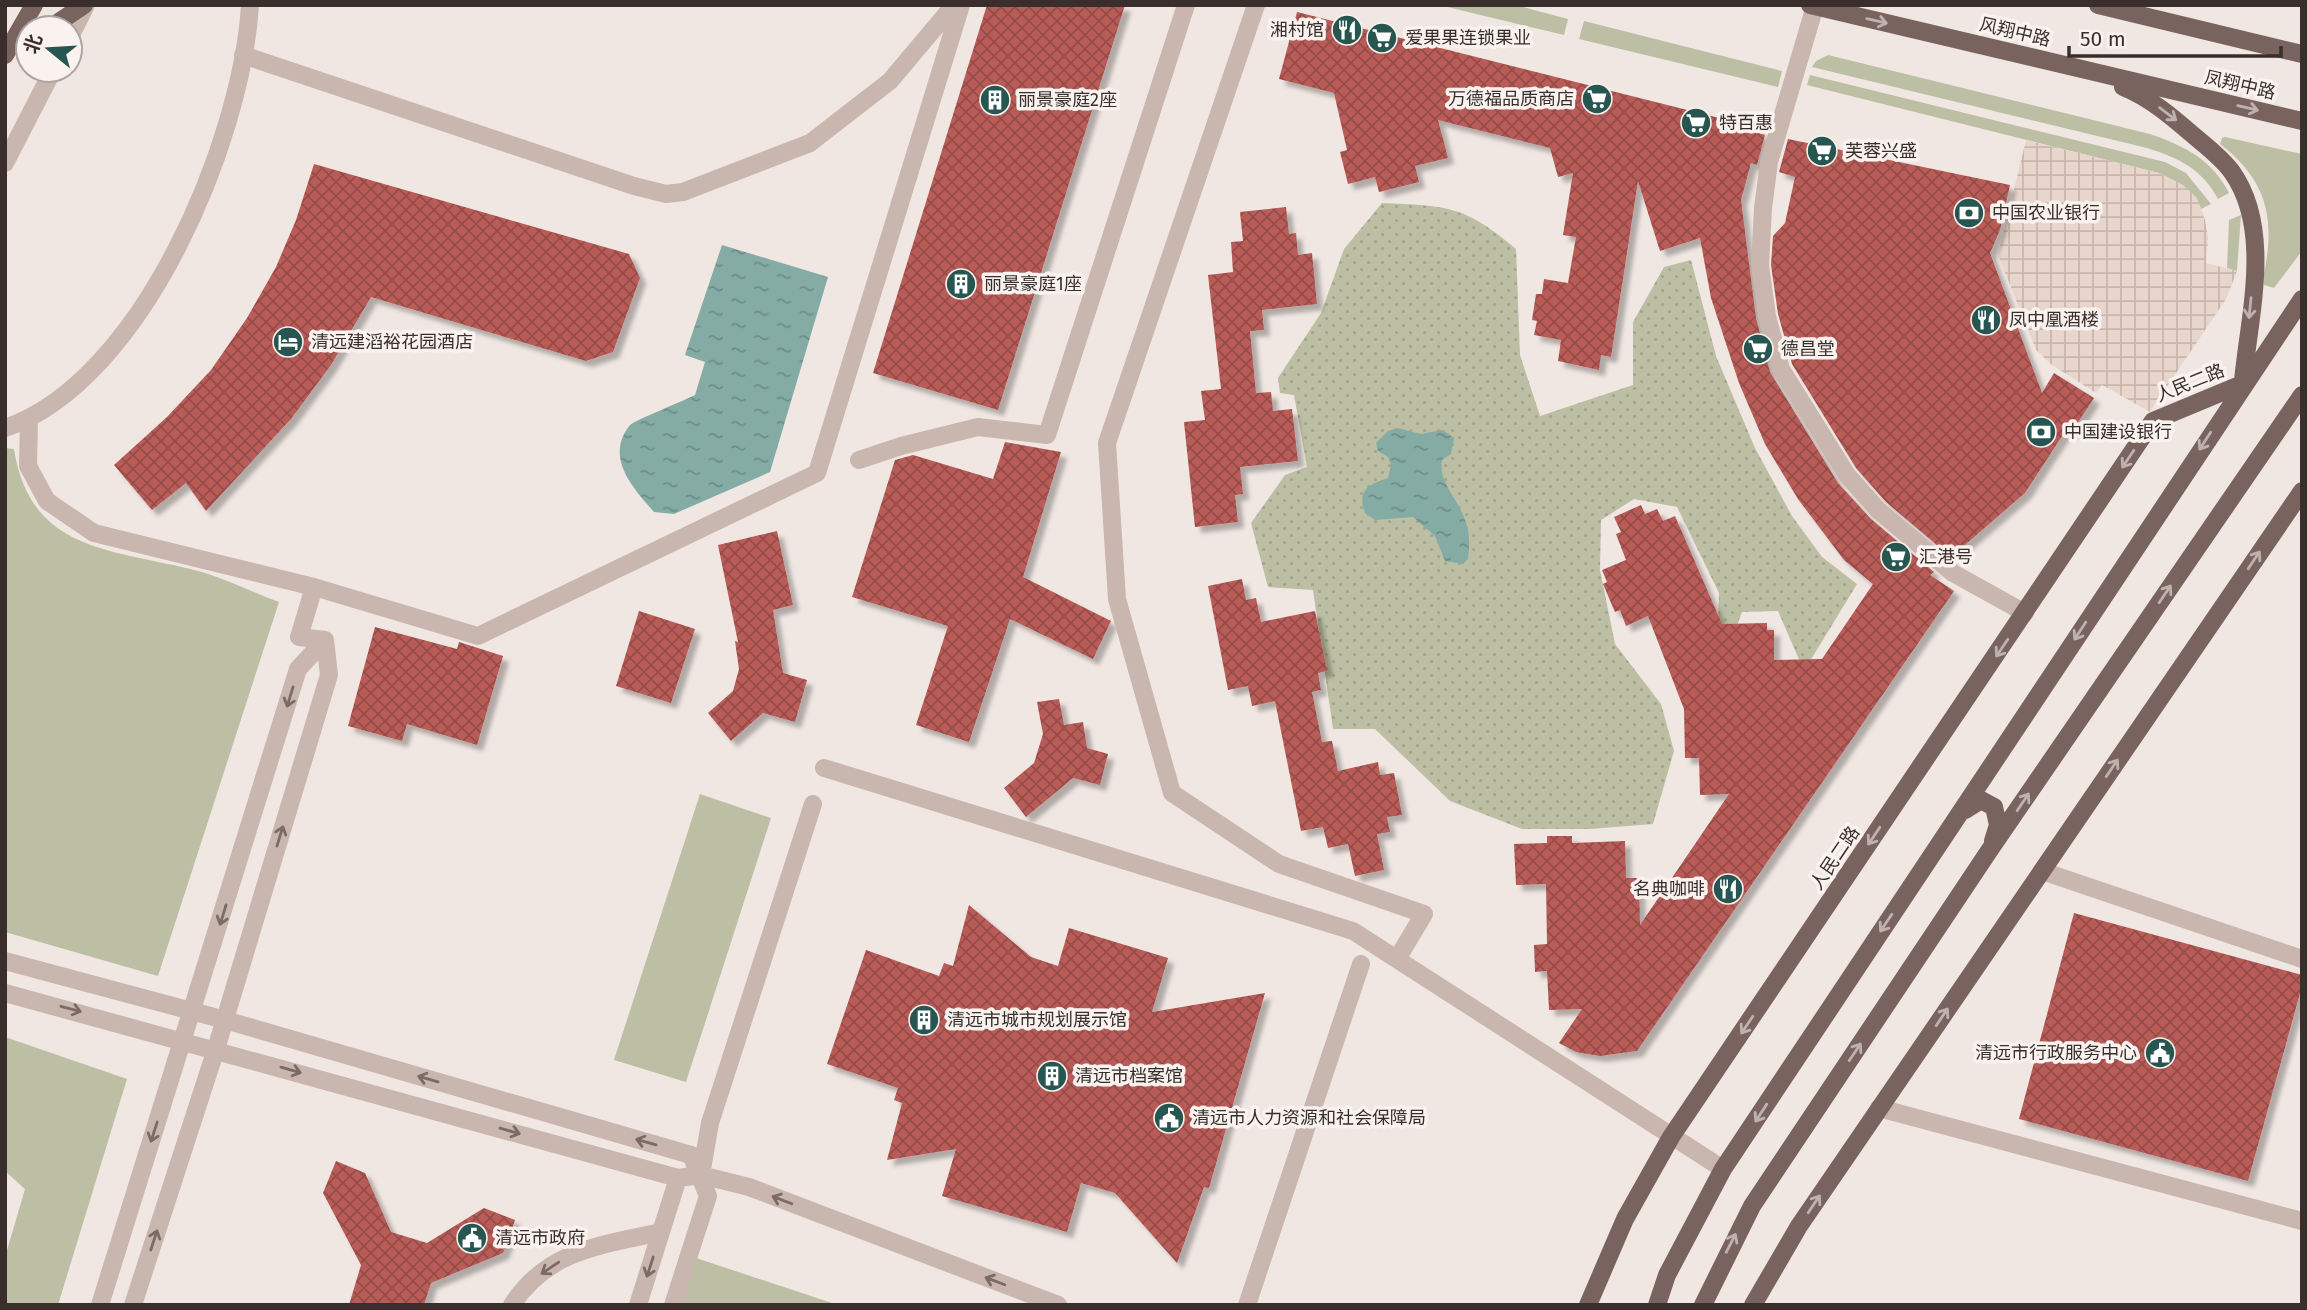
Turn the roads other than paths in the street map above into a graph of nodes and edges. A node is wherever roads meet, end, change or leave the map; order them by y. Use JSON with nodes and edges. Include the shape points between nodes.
{"nodes":[{"id":1,"x":34,"y":5,"type":"edge"},
{"id":2,"x":250,"y":5,"type":"edge"},
{"id":3,"x":954,"y":5,"type":"edge"},
{"id":4,"x":961,"y":5,"type":"edge"},
{"id":5,"x":1186,"y":5,"type":"edge"},
{"id":6,"x":1256,"y":5,"type":"edge"},
{"id":7,"x":2098,"y":5,"type":"edge"},
{"id":8,"x":1813,"y":6,"type":"edge"},
{"id":9,"x":2299,"y":52,"type":"edge"},
{"id":10,"x":5,"y":55,"type":"edge"},
{"id":11,"x":243,"y":55,"type":"junction"},
{"id":12,"x":2087,"y":70,"type":"junction"},
{"id":13,"x":46,"y":84,"type":"edge"},
{"id":14,"x":2302,"y":121,"type":"edge"},
{"id":15,"x":5,"y":163,"type":"edge"},
{"id":16,"x":2302,"y":299,"type":"edge"},
{"id":17,"x":2242,"y":384,"type":"junction"},
{"id":18,"x":2302,"y":395,"type":"edge"},
{"id":19,"x":2302,"y":402,"type":"edge"},
{"id":20,"x":2288,"y":415,"type":"junction"},
{"id":21,"x":29,"y":420,"type":"junction"},
{"id":22,"x":5,"y":428,"type":"edge"},
{"id":23,"x":859,"y":460,"type":"dead end"},
{"id":24,"x":2302,"y":491,"type":"edge"},
{"id":25,"x":314,"y":587,"type":"junction"},
{"id":26,"x":2025,"y":613,"type":"junction"},
{"id":27,"x":325,"y":640,"type":"junction"},
{"id":28,"x":824,"y":768,"type":"dead end"},
{"id":29,"x":813,"y":804,"type":"dead end"},
{"id":30,"x":1953,"y":823,"type":"junction"},
{"id":31,"x":1989,"y":851,"type":"junction"},
{"id":32,"x":2042,"y":871,"type":"junction"},
{"id":33,"x":1397,"y":959,"type":"junction"},
{"id":34,"x":2302,"y":959,"type":"edge"},
{"id":35,"x":5,"y":961,"type":"edge"},
{"id":36,"x":1361,"y":964,"type":"dead end"},
{"id":37,"x":5,"y":993,"type":"edge"},
{"id":38,"x":194,"y":1012,"type":"junction"},
{"id":39,"x":225,"y":1020,"type":"junction"},
{"id":40,"x":183,"y":1040,"type":"junction"},
{"id":41,"x":216,"y":1049,"type":"junction"},
{"id":42,"x":1879,"y":1108,"type":"junction"},
{"id":43,"x":1671,"y":1137,"type":"junction"},
{"id":44,"x":1723,"y":1169,"type":"junction"},
{"id":45,"x":701,"y":1175,"type":"junction"},
{"id":46,"x":678,"y":1178,"type":"junction"},
{"id":47,"x":2302,"y":1221,"type":"edge"},
{"id":48,"x":661,"y":1233,"type":"junction"},
{"id":49,"x":100,"y":1305,"type":"edge"},
{"id":50,"x":133,"y":1305,"type":"edge"},
{"id":51,"x":512,"y":1305,"type":"edge"},
{"id":52,"x":638,"y":1305,"type":"edge"},
{"id":53,"x":673,"y":1305,"type":"edge"},
{"id":54,"x":1058,"y":1305,"type":"edge"},
{"id":55,"x":1247,"y":1305,"type":"edge"},
{"id":56,"x":1588,"y":1305,"type":"edge"},
{"id":57,"x":1657,"y":1305,"type":"edge"},
{"id":58,"x":1703,"y":1305,"type":"edge"},
{"id":59,"x":1753,"y":1305,"type":"edge"}],
"edges":[{"from":1,"to":10,"type":"main road"},
{"from":2,"to":11,"type":"street"},
{"from":3,"to":11,"type":"street","via":[[890,81],[810,143],[708,185],[666,194]]},
{"from":4,"to":25,"type":"street","via":[[817,472],[478,636]]},
{"from":5,"to":23,"type":"street","via":[[1047,435],[978,427]]},
{"from":6,"to":33,"type":"street","via":[[1107,443],[1117,599],[1172,793],[1279,864],[1423,914]]},
{"from":7,"to":9,"type":"main road"},
{"from":8,"to":12,"type":"main road","name":"风翔中路","one_way":true},
{"from":8,"to":26,"type":"street","via":[[1769,162],[1754,265],[1781,369],[1874,515],[1953,573]]},
{"from":11,"to":21,"type":"street","via":[[230,112],[203,187],[177,248],[145,303],[116,346],[77,386]]},
{"from":12,"to":14,"type":"main road","name":"凤翔中路","one_way":true},
{"from":12,"to":17,"type":"main road","one_way":true,"via":[[2142,95],[2173,118],[2232,171],[2246,196],[2255,264]]},
{"from":13,"to":15,"type":"street"},
{"from":16,"to":17,"type":"main road"},
{"from":17,"to":26,"type":"main road","name":"人民二路","one_way":true,"via":[[2153,421]]},
{"from":17,"to":30,"type":"main road","name":"人民二路","one_way":true},
{"from":18,"to":20,"type":"main road"},
{"from":19,"to":20,"type":"main road"},
{"from":31,"to":20,"type":"main road","one_way":true},
{"from":21,"to":22,"type":"street"},
{"from":21,"to":25,"type":"street","via":[[29,466],[47,501],[93,533]]},
{"from":32,"to":24,"type":"main road","one_way":true},
{"from":25,"to":27,"type":"street","via":[[299,637]]},
{"from":26,"to":43,"type":"main road","name":"人民二路","one_way":true},
{"from":27,"to":38,"type":"street","one_way":true,"via":[[299,669]]},
{"from":39,"to":27,"type":"street","one_way":true,"via":[[329,675]]},
{"from":28,"to":33,"type":"street","via":[[1353,931]]},
{"from":29,"to":45,"type":"street","via":[[710,1123]]},
{"from":30,"to":31,"type":"main road","via":[[1976,802],[1989,802],[1997,825]]},
{"from":30,"to":44,"type":"main road","name":"人民二路","one_way":true},
{"from":58,"to":31,"type":"main road","one_way":true,"via":[[1752,1206]]},
{"from":32,"to":34,"type":"street"},
{"from":42,"to":32,"type":"main road","one_way":true},
{"from":33,"to":43,"type":"street"},
{"from":35,"to":38,"type":"street"},
{"from":36,"to":55,"type":"street"},
{"from":37,"to":40,"type":"street","one_way":true},
{"from":38,"to":39,"type":"street"},
{"from":38,"to":40,"type":"street"},
{"from":39,"to":41,"type":"street"},
{"from":45,"to":39,"type":"street","one_way":true,"via":[[691,1155]]},
{"from":40,"to":41,"type":"street"},
{"from":40,"to":49,"type":"street","one_way":true},
{"from":41,"to":46,"type":"street","one_way":true},
{"from":50,"to":41,"type":"street","one_way":true},
{"from":42,"to":47,"type":"street"},
{"from":59,"to":42,"type":"main road","one_way":true,"via":[[1799,1226]]},
{"from":43,"to":44,"type":"street"},
{"from":43,"to":56,"type":"main road","name":"人民二路","via":[[1625,1219]]},
{"from":44,"to":57,"type":"main road","name":"人民二路","via":[[1667,1275]]},
{"from":45,"to":46,"type":"street"},
{"from":45,"to":53,"type":"street","via":[[708,1196]]},
{"from":54,"to":45,"type":"street","one_way":true,"via":[[749,1187]]},
{"from":46,"to":48,"type":"street"},
{"from":48,"to":51,"type":"street","one_way":true,"via":[[574,1252],[524,1286]]},
{"from":48,"to":52,"type":"street","one_way":true}]}
